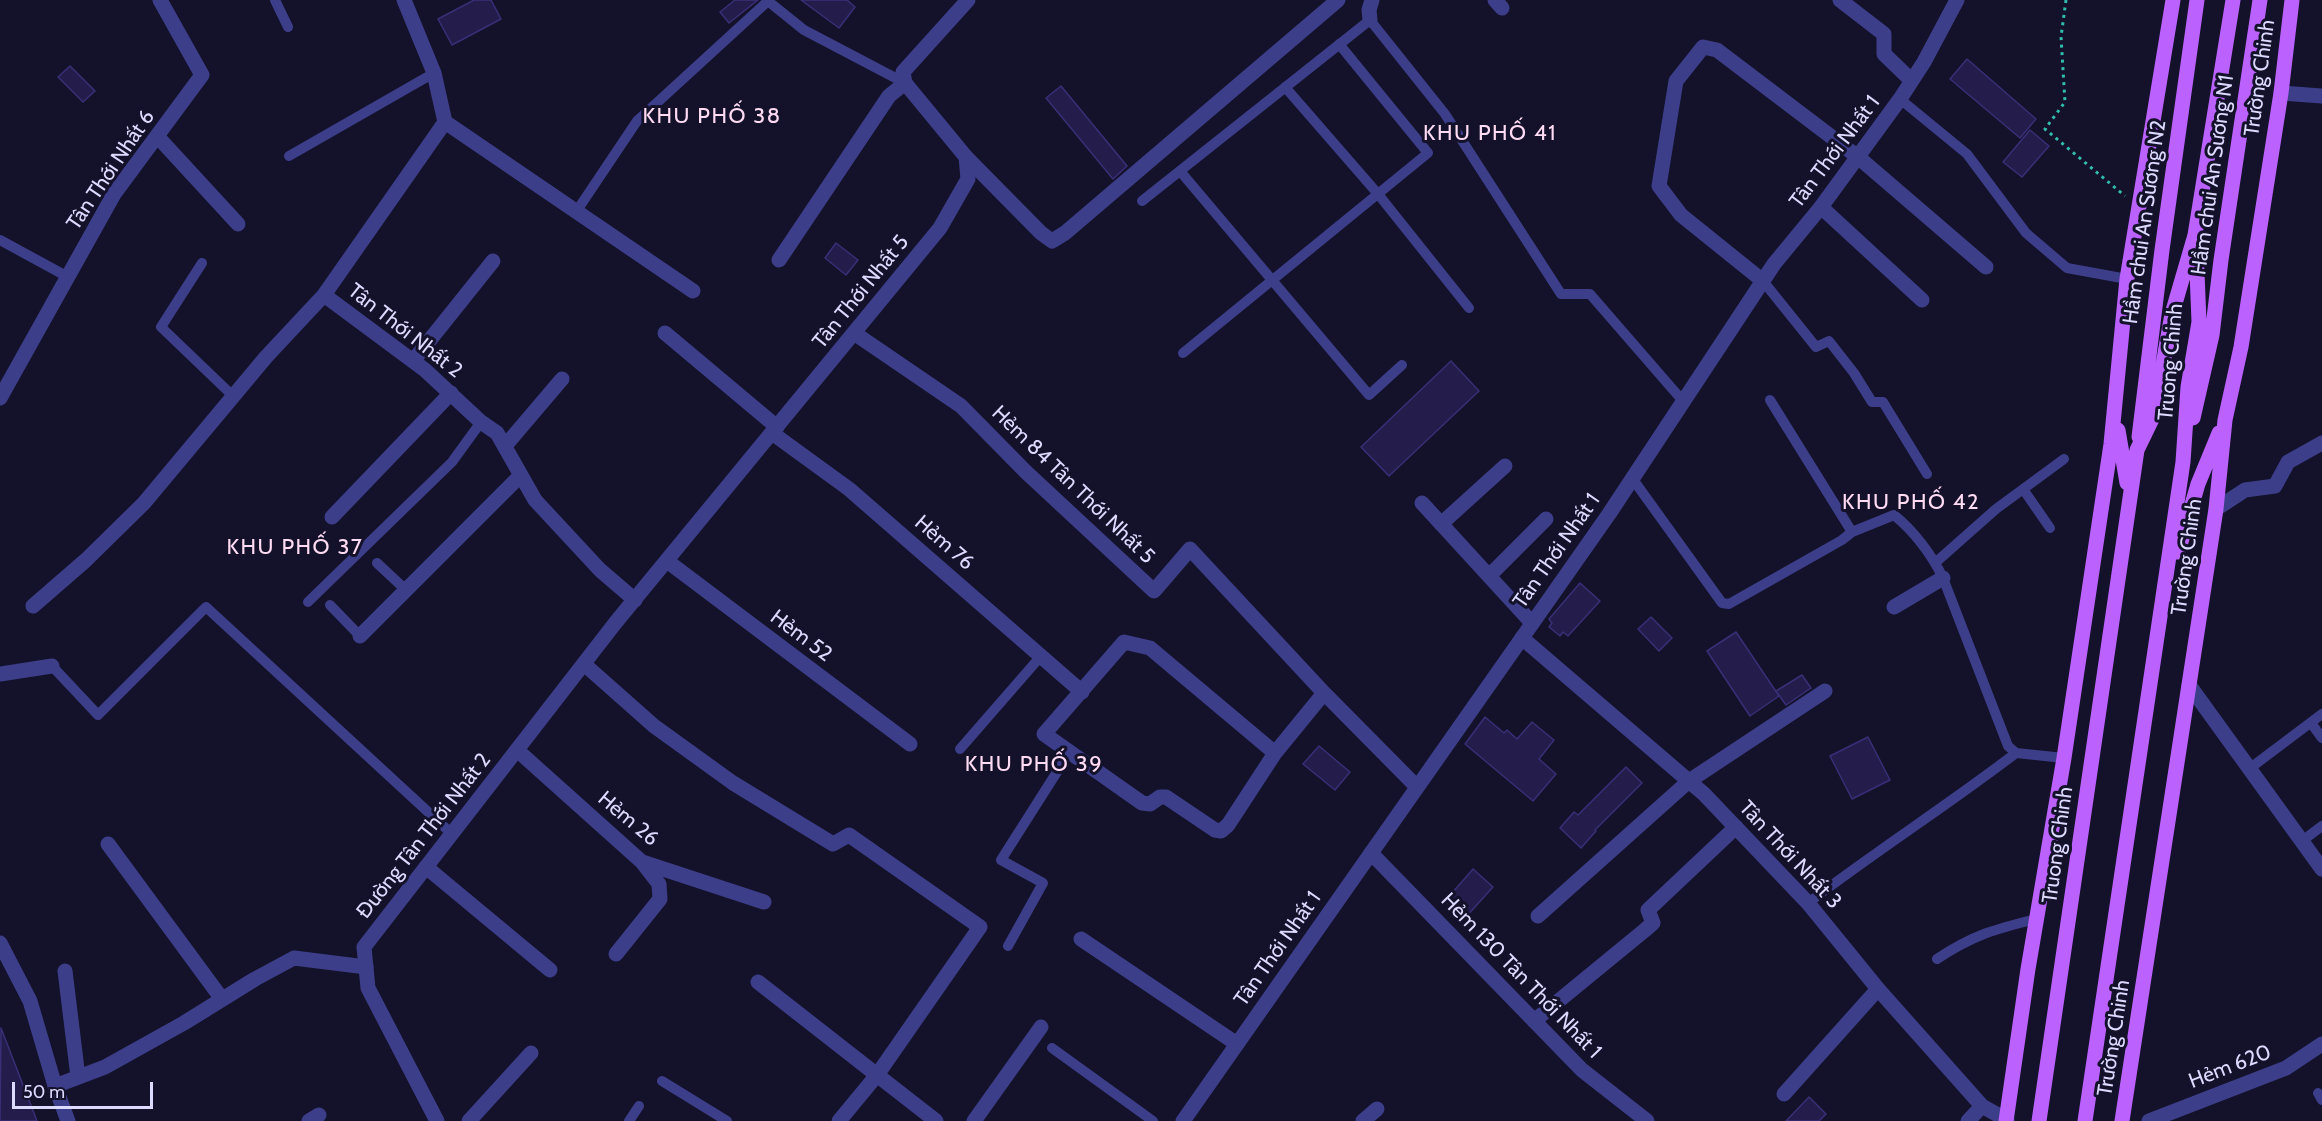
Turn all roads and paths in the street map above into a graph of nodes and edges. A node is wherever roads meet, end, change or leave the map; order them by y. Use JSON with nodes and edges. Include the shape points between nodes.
{"nodes":[{"id":1,"x":160,"y":0,"type":"edge"},
{"id":2,"x":275,"y":0,"type":"edge"},
{"id":3,"x":404,"y":0,"type":"edge"},
{"id":4,"x":968,"y":0,"type":"edge"},
{"id":5,"x":1338,"y":0,"type":"edge"},
{"id":6,"x":1372,"y":0,"type":"edge"},
{"id":7,"x":1840,"y":0,"type":"edge"},
{"id":8,"x":1957,"y":0,"type":"edge"},
{"id":9,"x":2066,"y":0,"type":"edge"},
{"id":10,"x":2173,"y":0,"type":"edge"},
{"id":11,"x":2197,"y":0,"type":"edge"},
{"id":12,"x":2233,"y":0,"type":"edge"},
{"id":13,"x":2260,"y":0,"type":"edge"},
{"id":14,"x":2292,"y":0,"type":"edge"},
{"id":15,"x":1370,"y":20,"type":"junction"},
{"id":16,"x":288,"y":27,"type":"dead end"},
{"id":17,"x":1339,"y":44,"type":"junction"},
{"id":18,"x":434,"y":73,"type":"junction"},
{"id":19,"x":1911,"y":80,"type":"junction"},
{"id":20,"x":905,"y":83,"type":"junction"},
{"id":21,"x":1286,"y":87,"type":"junction"},
{"id":22,"x":2281,"y":93,"type":"junction"},
{"id":23,"x":2322,"y":96,"type":"edge"},
{"id":24,"x":1900,"y":99,"type":"junction"},
{"id":25,"x":445,"y":122,"type":"junction"},
{"id":26,"x":157,"y":136,"type":"junction"},
{"id":27,"x":289,"y":156,"type":"dead end"},
{"id":28,"x":966,"y":157,"type":"junction"},
{"id":29,"x":1857,"y":158,"type":"junction"},
{"id":30,"x":1180,"y":171,"type":"junction"},
{"id":31,"x":1378,"y":194,"type":"junction"},
{"id":32,"x":1142,"y":201,"type":"dead end"},
{"id":33,"x":1821,"y":207,"type":"junction"},
{"id":34,"x":2139,"y":207,"type":"junction"},
{"id":35,"x":576,"y":212,"type":"junction"},
{"id":36,"x":238,"y":224,"type":"dead end"},
{"id":37,"x":2195,"y":235,"type":"junction"},
{"id":38,"x":0,"y":240,"type":"edge"},
{"id":39,"x":779,"y":260,"type":"dead end"},
{"id":40,"x":493,"y":261,"type":"dead end"},
{"id":41,"x":202,"y":263,"type":"dead end"},
{"id":42,"x":1986,"y":267,"type":"dead end"},
{"id":43,"x":68,"y":277,"type":"junction"},
{"id":44,"x":2127,"y":279,"type":"junction"},
{"id":45,"x":1271,"y":281,"type":"junction"},
{"id":46,"x":1762,"y":281,"type":"junction"},
{"id":47,"x":693,"y":291,"type":"dead end"},
{"id":48,"x":324,"y":295,"type":"junction"},
{"id":49,"x":1922,"y":300,"type":"dead end"},
{"id":50,"x":1469,"y":308,"type":"dead end"},
{"id":51,"x":665,"y":333,"type":"dead end"},
{"id":52,"x":854,"y":333,"type":"junction"},
{"id":53,"x":1184,"y":353,"type":"dead end"},
{"id":54,"x":413,"y":362,"type":"junction"},
{"id":55,"x":1402,"y":365,"type":"dead end"},
{"id":56,"x":562,"y":379,"type":"dead end"},
{"id":57,"x":451,"y":393,"type":"junction"},
{"id":58,"x":233,"y":396,"type":"junction"},
{"id":59,"x":0,"y":398,"type":"edge"},
{"id":60,"x":1682,"y":400,"type":"junction"},
{"id":61,"x":1770,"y":400,"type":"dead end"},
{"id":62,"x":2114,"y":415,"type":"junction"},
{"id":63,"x":2225,"y":420,"type":"junction"},
{"id":64,"x":481,"y":422,"type":"junction"},
{"id":65,"x":775,"y":430,"type":"junction"},
{"id":66,"x":2322,"y":443,"type":"edge"},
{"id":67,"x":505,"y":446,"type":"junction"},
{"id":68,"x":2137,"y":450,"type":"junction"},
{"id":69,"x":2064,"y":459,"type":"dead end"},
{"id":70,"x":2183,"y":462,"type":"junction"},
{"id":71,"x":1505,"y":466,"type":"dead end"},
{"id":72,"x":1927,"y":474,"type":"dead end"},
{"id":73,"x":521,"y":476,"type":"junction"},
{"id":74,"x":1632,"y":478,"type":"junction"},
{"id":75,"x":2023,"y":489,"type":"junction"},
{"id":76,"x":1422,"y":504,"type":"dead end"},
{"id":77,"x":2129,"y":504,"type":"junction"},
{"id":78,"x":2216,"y":509,"type":"junction"},
{"id":79,"x":332,"y":517,"type":"dead end"},
{"id":80,"x":1546,"y":519,"type":"dead end"},
{"id":81,"x":1441,"y":524,"type":"junction"},
{"id":82,"x":2050,"y":528,"type":"dead end"},
{"id":83,"x":1852,"y":532,"type":"junction"},
{"id":84,"x":667,"y":561,"type":"junction"},
{"id":85,"x":378,"y":563,"type":"dead end"},
{"id":86,"x":1935,"y":563,"type":"junction"},
{"id":87,"x":1489,"y":576,"type":"junction"},
{"id":88,"x":1943,"y":578,"type":"junction"},
{"id":89,"x":407,"y":591,"type":"junction"},
{"id":90,"x":2165,"y":592,"type":"junction"},
{"id":91,"x":635,"y":600,"type":"junction"},
{"id":92,"x":308,"y":602,"type":"dead end"},
{"id":93,"x":330,"y":605,"type":"dead end"},
{"id":94,"x":33,"y":606,"type":"dead end"},
{"id":95,"x":1894,"y":607,"type":"dead end"},
{"id":96,"x":1532,"y":623,"type":"junction"},
{"id":97,"x":360,"y":636,"type":"joint"},
{"id":98,"x":1522,"y":638,"type":"junction"},
{"id":99,"x":1041,"y":656,"type":"junction"},
{"id":100,"x":584,"y":664,"type":"junction"},
{"id":101,"x":52,"y":666,"type":"joint"},
{"id":102,"x":0,"y":674,"type":"edge"},
{"id":103,"x":2189,"y":686,"type":"junction"},
{"id":104,"x":1825,"y":691,"type":"dead end"},
{"id":105,"x":1082,"y":692,"type":"junction"},
{"id":106,"x":1324,"y":693,"type":"junction"},
{"id":107,"x":2322,"y":714,"type":"edge"},
{"id":108,"x":2310,"y":723,"type":"junction"},
{"id":109,"x":2322,"y":738,"type":"edge"},
{"id":110,"x":910,"y":744,"type":"dead end"},
{"id":111,"x":960,"y":749,"type":"dead end"},
{"id":112,"x":517,"y":750,"type":"junction"},
{"id":113,"x":1069,"y":753,"type":"junction"},
{"id":114,"x":1275,"y":753,"type":"junction"},
{"id":115,"x":2016,"y":753,"type":"junction"},
{"id":116,"x":2064,"y":758,"type":"junction"},
{"id":117,"x":2249,"y":768,"type":"junction"},
{"id":118,"x":1689,"y":780,"type":"junction"},
{"id":119,"x":1418,"y":787,"type":"junction"},
{"id":120,"x":2322,"y":826,"type":"edge"},
{"id":121,"x":1736,"y":827,"type":"junction"},
{"id":122,"x":452,"y":834,"type":"junction"},
{"id":123,"x":2302,"y":841,"type":"junction"},
{"id":124,"x":108,"y":844,"type":"dead end"},
{"id":125,"x":1371,"y":853,"type":"junction"},
{"id":126,"x":642,"y":862,"type":"junction"},
{"id":127,"x":426,"y":867,"type":"junction"},
{"id":128,"x":2322,"y":869,"type":"edge"},
{"id":129,"x":764,"y":902,"type":"dead end"},
{"id":130,"x":1808,"y":903,"type":"junction"},
{"id":131,"x":1538,"y":916,"type":"dead end"},
{"id":132,"x":2036,"y":919,"type":"junction"},
{"id":133,"x":1081,"y":939,"type":"dead end"},
{"id":134,"x":0,"y":943,"type":"edge"},
{"id":135,"x":1008,"y":946,"type":"dead end"},
{"id":136,"x":616,"y":954,"type":"dead end"},
{"id":137,"x":1937,"y":959,"type":"dead end"},
{"id":138,"x":366,"y":967,"type":"junction"},
{"id":139,"x":550,"y":970,"type":"dead end"},
{"id":140,"x":65,"y":971,"type":"dead end"},
{"id":141,"x":758,"y":982,"type":"dead end"},
{"id":142,"x":1878,"y":989,"type":"junction"},
{"id":143,"x":222,"y":999,"type":"junction"},
{"id":144,"x":1534,"y":1021,"type":"junction"},
{"id":145,"x":1041,"y":1027,"type":"dead end"},
{"id":146,"x":1237,"y":1044,"type":"junction"},
{"id":147,"x":2322,"y":1044,"type":"edge"},
{"id":148,"x":1052,"y":1048,"type":"dead end"},
{"id":149,"x":531,"y":1053,"type":"dead end"},
{"id":150,"x":877,"y":1075,"type":"junction"},
{"id":151,"x":78,"y":1077,"type":"junction"},
{"id":152,"x":662,"y":1081,"type":"dead end"},
{"id":153,"x":55,"y":1086,"type":"junction"},
{"id":154,"x":1784,"y":1094,"type":"dead end"},
{"id":155,"x":639,"y":1106,"type":"dead end"},
{"id":156,"x":1982,"y":1106,"type":"junction"},
{"id":157,"x":1377,"y":1109,"type":"dead end"},
{"id":158,"x":1188,"y":1119,"type":"edge"},
{"id":159,"x":68,"y":1121,"type":"edge"},
{"id":160,"x":437,"y":1121,"type":"edge"},
{"id":161,"x":469,"y":1121,"type":"edge"},
{"id":162,"x":629,"y":1121,"type":"edge"},
{"id":163,"x":727,"y":1121,"type":"edge"},
{"id":164,"x":839,"y":1121,"type":"edge"},
{"id":165,"x":936,"y":1121,"type":"edge"},
{"id":166,"x":974,"y":1121,"type":"edge"},
{"id":167,"x":1153,"y":1121,"type":"edge"},
{"id":168,"x":1363,"y":1121,"type":"edge"},
{"id":169,"x":1647,"y":1121,"type":"edge"},
{"id":170,"x":1968,"y":1121,"type":"edge"},
{"id":171,"x":2006,"y":1121,"type":"edge"},
{"id":172,"x":2039,"y":1121,"type":"edge"},
{"id":173,"x":2085,"y":1121,"type":"edge"},
{"id":174,"x":2122,"y":1121,"type":"edge"},
{"id":175,"x":2149,"y":1121,"type":"edge"}],
"edges":[{"from":1,"to":26,"type":"street","name":"Tân Thới Nhất 6","via":[[202,75]]},
{"from":2,"to":16,"type":"lane"},
{"from":3,"to":18,"type":"street"},
{"from":4,"to":20,"type":"street","via":[[903,72]]},
{"from":5,"to":28,"type":"street","via":[[1052,241]]},
{"from":6,"to":15,"type":"street"},
{"from":7,"to":19,"type":"street","via":[[1884,34],[1884,54]]},
{"from":8,"to":19,"type":"street","name":"Tân Thới Nhất 1"},
{"from":9,"to":34,"type":"path","via":[[2061,37],[2065,102],[2045,129]]},
{"from":10,"to":34,"type":"main road"},
{"from":11,"to":68,"type":"main road","name":"Hầm chui An Sương N2"},
{"from":12,"to":37,"type":"main road","name":"Trường Chinh"},
{"from":13,"to":70,"type":"main road","name":"Hầm chui An Sương N1","via":[[2212,335]]},
{"from":14,"to":22,"type":"main road","name":"Trường Chinh"},
{"from":15,"to":17,"type":"lane"},
{"from":15,"to":60,"type":"lane","via":[[1445,114],[1561,294],[1590,294]]},
{"from":17,"to":21,"type":"lane"},
{"from":17,"to":31,"type":"lane","via":[[1428,153]]},
{"from":18,"to":25,"type":"street"},
{"from":18,"to":27,"type":"lane"},
{"from":19,"to":24,"type":"street","name":"Tân Thới Nhất 1"},
{"from":20,"to":28,"type":"street"},
{"from":20,"to":35,"type":"lane","via":[[804,30],[768,1],[637,121]]},
{"from":20,"to":39,"type":"street","via":[[890,96]]},
{"from":21,"to":30,"type":"lane"},
{"from":21,"to":31,"type":"lane"},
{"from":22,"to":23,"type":"street"},
{"from":22,"to":63,"type":"main road","name":"Trường Chinh","via":[[2241,347]]},
{"from":24,"to":29,"type":"street","name":"Tân Thới Nhất 1"},
{"from":24,"to":44,"type":"lane","via":[[1967,154],[2026,232],[2067,268]]},
{"from":25,"to":35,"type":"street"},
{"from":25,"to":48,"type":"street","name":"Tân Thới Nhất 2"},
{"from":26,"to":36,"type":"street"},
{"from":26,"to":43,"type":"street","name":"Tân Thới Nhất 6","via":[[114,194]]},
{"from":28,"to":52,"type":"street","name":"Tân Thới Nhất 5","via":[[968,179],[940,228]]},
{"from":29,"to":33,"type":"street","name":"Tân Thới Nhất 1"},
{"from":29,"to":42,"type":"street"},
{"from":29,"to":46,"type":"street","via":[[1717,50],[1703,47],[1692,59],[1676,81],[1659,186],[1681,215]]},
{"from":30,"to":32,"type":"lane"},
{"from":30,"to":45,"type":"lane"},
{"from":31,"to":45,"type":"lane"},
{"from":31,"to":50,"type":"lane"},
{"from":33,"to":46,"type":"street","name":"Tân Thới Nhất 1"},
{"from":33,"to":49,"type":"street"},
{"from":34,"to":44,"type":"main road"},
{"from":35,"to":47,"type":"street"},
{"from":37,"to":68,"type":"main road","name":"Truong Chinh","via":[[2172,314],[2154,415]]},
{"from":37,"to":70,"type":"main road","name":"Truong Chinh","via":[[2199,322],[2188,387]]},
{"from":38,"to":43,"type":"lane"},
{"from":40,"to":54,"type":"street"},
{"from":41,"to":58,"type":"lane","via":[[161,327]]},
{"from":43,"to":59,"type":"street","name":"Tân Thới Nhất 6"},
{"from":44,"to":62,"type":"main road"},
{"from":45,"to":53,"type":"lane"},
{"from":45,"to":55,"type":"lane","via":[[1369,395]]},
{"from":46,"to":60,"type":"street","name":"Tân Thới Nhất 1"},
{"from":46,"to":72,"type":"lane","via":[[1816,346],[1829,340],[1872,402],[1883,402]]},
{"from":48,"to":54,"type":"street","name":"Tân Thới Nhất 2"},
{"from":48,"to":58,"type":"street"},
{"from":51,"to":65,"type":"street","name":"Hẻm 76"},
{"from":52,"to":65,"type":"street","name":"Tân Thới Nhất 5"},
{"from":52,"to":106,"type":"street","name":"Hẻm 84 Tân Thới Nhất 5","via":[[961,406],[1154,591],[1190,549]]},
{"from":54,"to":57,"type":"street","name":"Tân Thới Nhất 2"},
{"from":56,"to":67,"type":"street"},
{"from":57,"to":64,"type":"street","name":"Tân Thới Nhất 2"},
{"from":57,"to":79,"type":"street"},
{"from":58,"to":94,"type":"street","via":[[144,503]]},
{"from":60,"to":74,"type":"street","name":"Tân Thới Nhất 1"},
{"from":61,"to":83,"type":"lane"},
{"from":62,"to":77,"type":"main road","name":"Truong Chinh","via":[[2126,466]]},
{"from":62,"to":116,"type":"main road"},
{"from":63,"to":78,"type":"main road","name":"Trường Chinh"},
{"from":63,"to":90,"type":"main road","name":"Truong Chinh","via":[[2198,484]]},
{"from":64,"to":67,"type":"street","name":"Tân Thới Nhất 2","via":[[497,433]]},
{"from":64,"to":92,"type":"lane","via":[[452,462]]},
{"from":65,"to":84,"type":"street","name":"Tân Thới Nhất 5"},
{"from":65,"to":99,"type":"street","name":"Hẻm 76"},
{"from":66,"to":78,"type":"street","via":[[2288,462],[2275,486],[2246,490]]},
{"from":67,"to":73,"type":"street","name":"Tân Thới Nhất 2"},
{"from":68,"to":77,"type":"main road","name":"Truong Chinh"},
{"from":69,"to":75,"type":"lane"},
{"from":70,"to":90,"type":"main road","name":"Truong Chinh"},
{"from":71,"to":81,"type":"street"},
{"from":73,"to":89,"type":"street"},
{"from":73,"to":91,"type":"street","name":"Tân Thới Nhất 2","via":[[535,500],[600,570]]},
{"from":74,"to":83,"type":"lane","via":[[1722,603],[1729,604]]},
{"from":74,"to":96,"type":"street","name":"Tân Thới Nhất 1"},
{"from":75,"to":82,"type":"lane"},
{"from":75,"to":86,"type":"lane"},
{"from":76,"to":81,"type":"street"},
{"from":77,"to":172,"type":"main road","name":"Truong Chinh"},
{"from":78,"to":103,"type":"main road","name":"Trường Chinh"},
{"from":80,"to":87,"type":"street"},
{"from":81,"to":87,"type":"street"},
{"from":83,"to":86,"type":"lane","via":[[1894,515]]},
{"from":84,"to":91,"type":"street","name":"Tân Thới Nhất 5"},
{"from":84,"to":110,"type":"street","name":"Hẻm 52"},
{"from":85,"to":89,"type":"lane"},
{"from":86,"to":88,"type":"lane"},
{"from":87,"to":96,"type":"street"},
{"from":88,"to":95,"type":"street"},
{"from":88,"to":115,"type":"lane","via":[[2008,746]]},
{"from":89,"to":97,"type":"street"},
{"from":90,"to":173,"type":"main road","name":"Truong Chinh"},
{"from":91,"to":100,"type":"street","name":"Đường Tân Thới Nhất 2"},
{"from":93,"to":97,"type":"lane"},
{"from":96,"to":98,"type":"street","name":"Tân Thới Nhất 1"},
{"from":98,"to":118,"type":"street","name":"Tân Thới Nhất 3"},
{"from":98,"to":119,"type":"street","name":"Tân Thới Nhất 1"},
{"from":99,"to":105,"type":"street","name":"Hẻm 76"},
{"from":99,"to":111,"type":"lane"},
{"from":100,"to":112,"type":"street","name":"Đường Tân Thới Nhất 2"},
{"from":100,"to":150,"type":"street","via":[[654,726],[733,783],[834,844],[849,835],[980,927]]},
{"from":101,"to":102,"type":"street"},
{"from":101,"to":122,"type":"lane","via":[[98,715],[206,607]]},
{"from":103,"to":117,"type":"street"},
{"from":103,"to":174,"type":"main road","name":"Trường Chinh"},
{"from":104,"to":118,"type":"street"},
{"from":105,"to":113,"type":"street","via":[[1044,734]]},
{"from":105,"to":114,"type":"street","via":[[1124,642],[1150,648]]},
{"from":106,"to":114,"type":"street"},
{"from":106,"to":119,"type":"street","name":"Hẻm 84 Tân Thới Nhất 5"},
{"from":107,"to":108,"type":"lane"},
{"from":108,"to":109,"type":"lane"},
{"from":108,"to":117,"type":"lane"},
{"from":112,"to":122,"type":"street","name":"Đường Tân Thới Nhất 2"},
{"from":112,"to":126,"type":"street","name":"Hẻm 26"},
{"from":113,"to":114,"type":"street","via":[[1142,803],[1166,797],[1221,831]]},
{"from":113,"to":135,"type":"lane","via":[[1001,860],[1043,883]]},
{"from":115,"to":116,"type":"lane"},
{"from":115,"to":130,"type":"lane"},
{"from":116,"to":132,"type":"main road"},
{"from":117,"to":123,"type":"street"},
{"from":118,"to":121,"type":"street","name":"Tân Thới Nhất 3"},
{"from":118,"to":131,"type":"street"},
{"from":119,"to":125,"type":"street","name":"Tân Thới Nhất 1"},
{"from":120,"to":123,"type":"lane"},
{"from":121,"to":130,"type":"street","name":"Tân Thới Nhất 3"},
{"from":121,"to":144,"type":"street","via":[[1648,910],[1653,922],[1645,930]]},
{"from":122,"to":127,"type":"street","name":"Đường Tân Thới Nhất 2"},
{"from":123,"to":128,"type":"street"},
{"from":124,"to":143,"type":"street"},
{"from":125,"to":144,"type":"street","name":"Hẻm 130 Tân Thới Nhất 1"},
{"from":125,"to":146,"type":"street","name":"Tân Thới Nhất 1"},
{"from":126,"to":129,"type":"street","name":"Hẻm 26"},
{"from":126,"to":136,"type":"street","via":[[659,884],[660,899]]},
{"from":127,"to":138,"type":"street","name":"Đường Tân Thới Nhất 2","via":[[364,946]]},
{"from":127,"to":139,"type":"street"},
{"from":130,"to":142,"type":"street","name":"Tân Thới Nhất 3"},
{"from":132,"to":137,"type":"lane","via":[[1985,932]]},
{"from":132,"to":171,"type":"main road"},
{"from":133,"to":146,"type":"street"},
{"from":134,"to":153,"type":"street","via":[[30,1001]]},
{"from":138,"to":143,"type":"street","via":[[294,958]]},
{"from":138,"to":160,"type":"street","name":"Đường Tân Thới Nhất 2","via":[[368,988]]},
{"from":140,"to":151,"type":"street"},
{"from":141,"to":150,"type":"street"},
{"from":142,"to":154,"type":"street"},
{"from":142,"to":156,"type":"street","name":"Tân Thới Nhất 3"},
{"from":143,"to":151,"type":"street","via":[[105,1067]]},
{"from":144,"to":169,"type":"street","name":"Hẻm 130 Tân Thới Nhất 1","via":[[1582,1070]]},
{"from":145,"to":166,"type":"street"},
{"from":146,"to":158,"type":"street","name":"Tân Thới Nhất 1"},
{"from":147,"to":175,"type":"street","name":"Hẻm 620","via":[[2286,1068]]},
{"from":148,"to":167,"type":"lane"},
{"from":149,"to":161,"type":"street"},
{"from":150,"to":164,"type":"street"},
{"from":150,"to":165,"type":"street"},
{"from":151,"to":153,"type":"street"},
{"from":152,"to":163,"type":"lane"},
{"from":153,"to":159,"type":"street"},
{"from":155,"to":162,"type":"lane"},
{"from":156,"to":170,"type":"street"},
{"from":156,"to":171,"type":"street","name":"Tân Thới Nhất 3"},
{"from":157,"to":168,"type":"street"}]}
